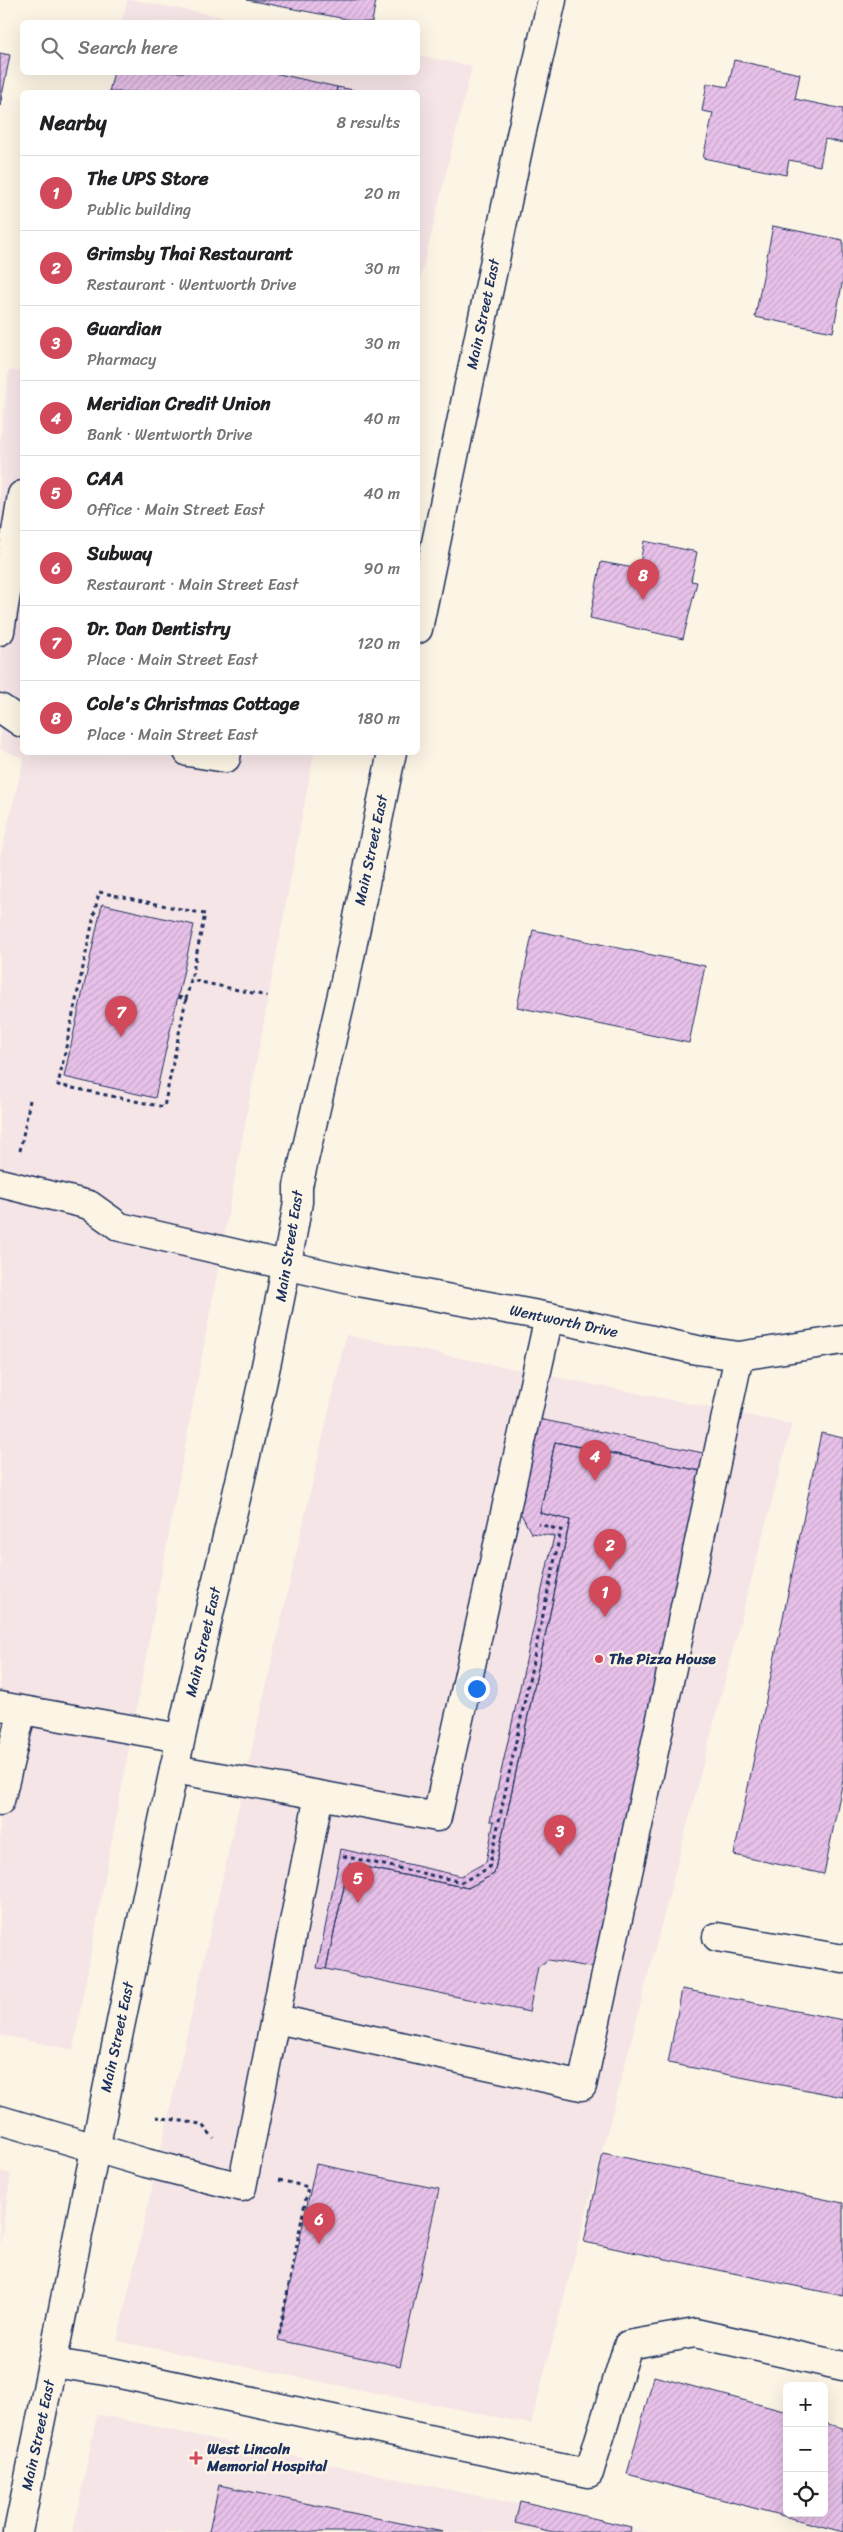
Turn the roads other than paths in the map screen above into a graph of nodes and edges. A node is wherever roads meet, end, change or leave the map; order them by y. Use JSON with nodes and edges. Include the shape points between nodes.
{"nodes":[{"id":1,"x":552,"y":0,"type":"edge"},
{"id":2,"x":20,"y":507,"type":"edge"},
{"id":3,"x":420,"y":619,"type":"edge"},
{"id":4,"x":0,"y":631,"type":"edge"},
{"id":5,"x":0,"y":708,"type":"edge"},
{"id":6,"x":20,"y":722,"type":"edge"},
{"id":7,"x":207,"y":755,"type":"edge"},
{"id":8,"x":226,"y":755,"type":"edge"},
{"id":9,"x":391,"y":755,"type":"edge"},
{"id":10,"x":6,"y":1185,"type":"edge"},
{"id":11,"x":287,"y":1264,"type":"junction"},
{"id":12,"x":549,"y":1317,"type":"junction"},
{"id":13,"x":843,"y":1340,"type":"edge"},
{"id":14,"x":739,"y":1356,"type":"junction"},
{"id":15,"x":11,"y":1708,"type":"edge"},
{"id":16,"x":180,"y":1738,"type":"junction"},
{"id":17,"x":174,"y":1769,"type":"junction"},
{"id":18,"x":319,"y":1795,"type":"junction"},
{"id":19,"x":0,"y":1801,"type":"edge"},
{"id":20,"x":717,"y":1937,"type":"dead end"},
{"id":21,"x":843,"y":1959,"type":"edge"},
{"id":22,"x":277,"y":2019,"type":"junction"},
{"id":23,"x":0,"y":2120,"type":"edge"},
{"id":24,"x":94,"y":2147,"type":"junction"},
{"id":25,"x":52,"y":2363,"type":"junction"},
{"id":26,"x":843,"y":2366,"type":"edge"},
{"id":27,"x":18,"y":2532,"type":"edge"}],
"edges":[{"from":1,"to":3,"type":"main road","name":"Main Street East"},
{"from":2,"to":4,"type":"main road"},
{"from":5,"to":6,"type":"main road"},
{"from":7,"to":8,"type":"main road","via":[[226,758]]},
{"from":9,"to":11,"type":"main road","name":"Main Street East","via":[[344,986],[298,1186]]},
{"from":10,"to":11,"type":"main road","name":"Wentworth Drive","via":[[89,1205],[120,1227]]},
{"from":11,"to":12,"type":"main road","name":"Wentworth Drive","via":[[359,1282]]},
{"from":11,"to":16,"type":"main road","name":"Main Street East","via":[[271,1350]]},
{"from":12,"to":14,"type":"main road","name":"Wentworth Drive","via":[[697,1350]]},
{"from":12,"to":18,"type":"main road","via":[[436,1818]]},
{"from":13,"to":14,"type":"main road","name":"Wentworth Drive"},
{"from":14,"to":22,"type":"main road","via":[[582,2086]]},
{"from":15,"to":16,"type":"main road"},
{"from":15,"to":19,"type":"main road"},
{"from":16,"to":17,"type":"main road","name":"Main Street East"},
{"from":17,"to":18,"type":"main road"},
{"from":17,"to":24,"type":"main road","name":"Main Street East"},
{"from":18,"to":22,"type":"main road"},
{"from":20,"to":21,"type":"main road"},
{"from":22,"to":24,"type":"main road","via":[[252,2124],[242,2187]]},
{"from":23,"to":24,"type":"main road"},
{"from":24,"to":25,"type":"main road","name":"Main Street East"},
{"from":25,"to":26,"type":"main road","via":[[113,2372],[589,2473],[628,2345],[695,2333]]},
{"from":25,"to":27,"type":"main road","name":"Main Street East"}]}
